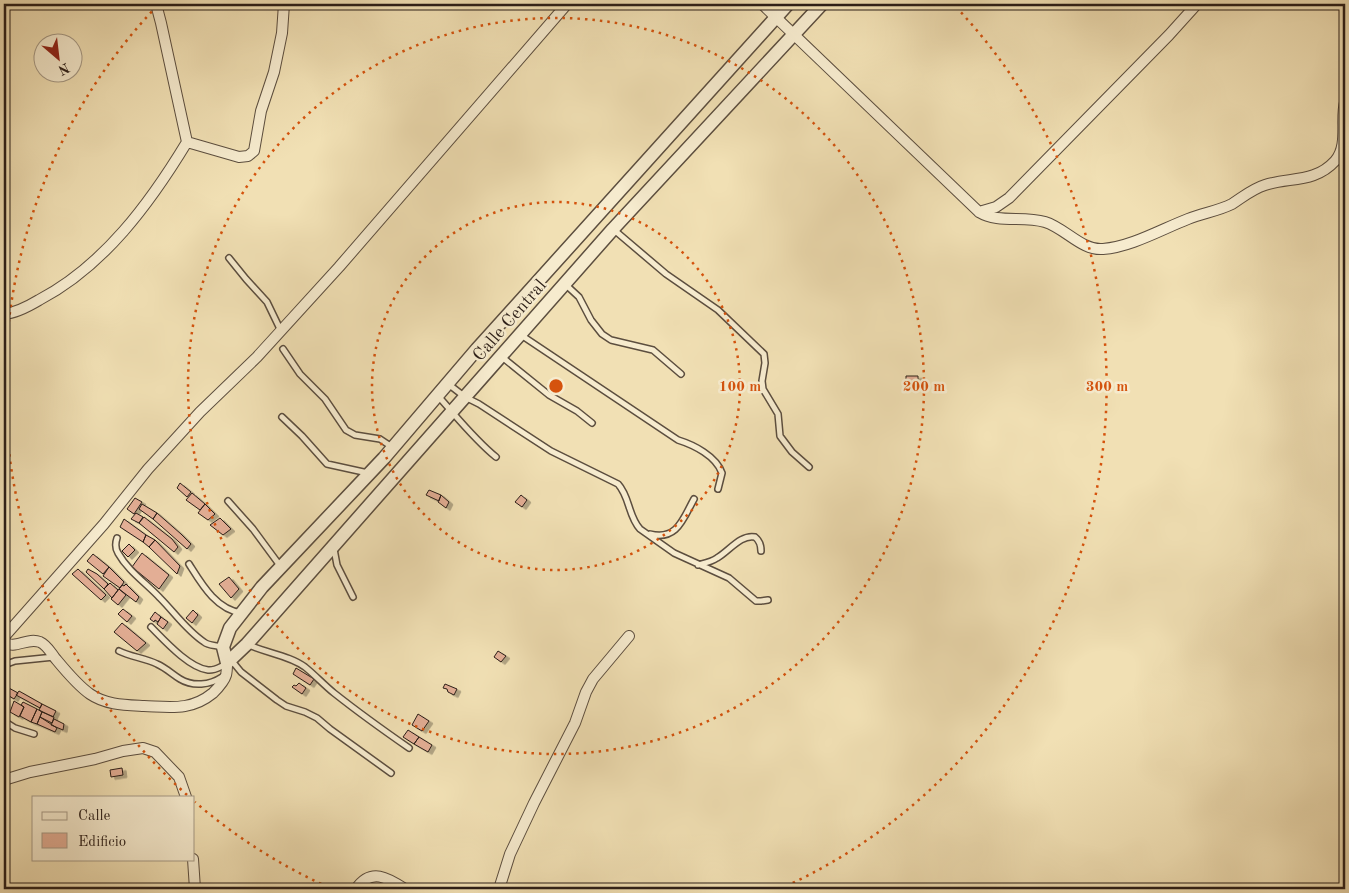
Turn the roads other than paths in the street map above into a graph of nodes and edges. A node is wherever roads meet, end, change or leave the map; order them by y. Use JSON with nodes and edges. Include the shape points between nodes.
{"nodes":[{"id":1,"x":156,"y":4,"type":"edge"},
{"id":2,"x":284,"y":4,"type":"edge"},
{"id":3,"x":567,"y":4,"type":"edge"},
{"id":4,"x":762,"y":4,"type":"edge"},
{"id":5,"x":788,"y":4,"type":"edge"},
{"id":6,"x":822,"y":4,"type":"edge"},
{"id":7,"x":1197,"y":4,"type":"edge"},
{"id":8,"x":776,"y":17,"type":"junction"},
{"id":9,"x":794,"y":34,"type":"junction"},
{"id":10,"x":1345,"y":102,"type":"edge"},
{"id":11,"x":187,"y":142,"type":"junction"},
{"id":12,"x":978,"y":212,"type":"junction"},
{"id":13,"x":613,"y":230,"type":"junction"},
{"id":14,"x":229,"y":258,"type":"dead end"},
{"id":15,"x":565,"y":284,"type":"junction"},
{"id":16,"x":4,"y":314,"type":"edge"},
{"id":17,"x":281,"y":331,"type":"junction"},
{"id":18,"x":521,"y":334,"type":"junction"},
{"id":19,"x":283,"y":349,"type":"dead end"},
{"id":20,"x":501,"y":356,"type":"junction"},
{"id":21,"x":681,"y":374,"type":"dead end"},
{"id":22,"x":447,"y":384,"type":"junction"},
{"id":23,"x":437,"y":395,"type":"junction"},
{"id":24,"x":465,"y":398,"type":"junction"},
{"id":25,"x":453,"y":412,"type":"junction"},
{"id":26,"x":282,"y":417,"type":"dead end"},
{"id":27,"x":592,"y":423,"type":"dead end"},
{"id":28,"x":392,"y":447,"type":"junction"},
{"id":29,"x":496,"y":457,"type":"dead end"},
{"id":30,"x":809,"y":467,"type":"dead end"},
{"id":31,"x":369,"y":473,"type":"junction"},
{"id":32,"x":718,"y":489,"type":"dead end"},
{"id":33,"x":694,"y":499,"type":"dead end"},
{"id":34,"x":228,"y":501,"type":"dead end"},
{"id":35,"x":644,"y":532,"type":"junction"},
{"id":36,"x":117,"y":538,"type":"dead end"},
{"id":37,"x":333,"y":547,"type":"junction"},
{"id":38,"x":761,"y":551,"type":"dead end"},
{"id":39,"x":189,"y":564,"type":"dead end"},
{"id":40,"x":698,"y":565,"type":"junction"},
{"id":41,"x":281,"y":567,"type":"junction"},
{"id":42,"x":353,"y":597,"type":"dead end"},
{"id":43,"x":768,"y":600,"type":"dead end"},
{"id":44,"x":242,"y":613,"type":"junction"},
{"id":45,"x":151,"y":627,"type":"dead end"},
{"id":46,"x":629,"y":636,"type":"dead end"},
{"id":47,"x":4,"y":637,"type":"edge"},
{"id":48,"x":4,"y":642,"type":"edge"},
{"id":49,"x":247,"y":644,"type":"junction"},
{"id":50,"x":222,"y":647,"type":"junction"},
{"id":51,"x":119,"y":651,"type":"dead end"},
{"id":52,"x":54,"y":657,"type":"junction"},
{"id":53,"x":4,"y":665,"type":"edge"},
{"id":54,"x":228,"y":666,"type":"junction"},
{"id":55,"x":4,"y":721,"type":"edge"},
{"id":56,"x":34,"y":734,"type":"dead end"},
{"id":57,"x":409,"y":748,"type":"dead end"},
{"id":58,"x":392,"y":773,"type":"dead end"},
{"id":59,"x":4,"y":780,"type":"edge"},
{"id":60,"x":186,"y":796,"type":"edge"},
{"id":61,"x":193,"y":860,"type":"edge"},
{"id":62,"x":195,"y":889,"type":"edge"},
{"id":63,"x":356,"y":889,"type":"edge"},
{"id":64,"x":405,"y":889,"type":"edge"},
{"id":65,"x":499,"y":889,"type":"edge"}],
"edges":[{"from":1,"to":11,"type":"street"},
{"from":2,"to":11,"type":"street","via":[[282,33],[254,151],[239,157]]},
{"from":3,"to":17,"type":"street"},
{"from":4,"to":8,"type":"street"},
{"from":5,"to":8,"type":"street","name":"Calle Central"},
{"from":6,"to":9,"type":"street","name":"Calle Central"},
{"from":7,"to":12,"type":"street","via":[[1009,198],[996,207]]},
{"from":8,"to":9,"type":"street"},
{"from":8,"to":22,"type":"street","name":"Calle Central"},
{"from":9,"to":12,"type":"street"},
{"from":9,"to":13,"type":"street","name":"Calle Central"},
{"from":10,"to":12,"type":"street","via":[[1342,147],[1323,171],[1308,178],[1254,189],[1220,209],[1117,247],[1094,249],[1047,222],[994,219]]},
{"from":11,"to":16,"type":"street","via":[[141,211],[100,256],[54,293]]},
{"from":13,"to":15,"type":"street","name":"Calle Central"},
{"from":13,"to":30,"type":"lane","via":[[666,274],[718,310],[764,354],[762,381],[778,414],[780,436]]},
{"from":14,"to":17,"type":"lane","via":[[267,302]]},
{"from":15,"to":18,"type":"street","name":"Calle Central"},
{"from":15,"to":21,"type":"lane","via":[[579,297],[602,334],[611,340],[653,350]]},
{"from":17,"to":47,"type":"street","via":[[148,469]]},
{"from":18,"to":20,"type":"street","name":"Calle Central"},
{"from":18,"to":32,"type":"lane","via":[[678,440],[692,445],[715,461],[722,473]]},
{"from":19,"to":28,"type":"lane","via":[[346,430]]},
{"from":20,"to":24,"type":"street","name":"Calle Central"},
{"from":20,"to":27,"type":"lane","via":[[549,395]]},
{"from":22,"to":23,"type":"street","name":"Calle Central"},
{"from":22,"to":24,"type":"lane"},
{"from":23,"to":25,"type":"lane"},
{"from":23,"to":28,"type":"street","name":"Calle Central"},
{"from":24,"to":25,"type":"street","name":"Calle Central"},
{"from":24,"to":35,"type":"lane","via":[[551,451],[618,484],[624,490],[635,524]]},
{"from":25,"to":29,"type":"lane","via":[[472,436]]},
{"from":25,"to":37,"type":"street","name":"Calle Central"},
{"from":26,"to":31,"type":"lane","via":[[327,464]]},
{"from":28,"to":31,"type":"street","name":"Calle Central"},
{"from":31,"to":41,"type":"street","name":"Calle Central"},
{"from":33,"to":35,"type":"lane","via":[[675,531],[661,536]]},
{"from":34,"to":41,"type":"lane"},
{"from":35,"to":40,"type":"lane"},
{"from":36,"to":50,"type":"lane","via":[[119,555],[137,577],[204,642]]},
{"from":37,"to":42,"type":"lane","via":[[337,565]]},
{"from":37,"to":49,"type":"street","name":"Calle Central"},
{"from":38,"to":40,"type":"lane","via":[[759,540],[746,537],[716,559]]},
{"from":39,"to":44,"type":"lane","via":[[214,598],[231,610]]},
{"from":40,"to":43,"type":"lane","via":[[729,578],[756,601]]},
{"from":41,"to":44,"type":"street","name":"Calle Central"},
{"from":44,"to":50,"type":"street","name":"Calle Central","via":[[230,628]]},
{"from":45,"to":54,"type":"lane","via":[[195,666],[213,670]]},
{"from":46,"to":65,"type":"street","via":[[586,692],[510,854]]},
{"from":48,"to":52,"type":"street","name":"Calle Central","via":[[14,646],[29,640],[40,642]]},
{"from":49,"to":54,"type":"street","name":"Calle Central"},
{"from":49,"to":57,"type":"lane","via":[[304,667],[332,692]]},
{"from":50,"to":54,"type":"street"},
{"from":51,"to":54,"type":"lane","via":[[154,662],[190,683],[212,682]]},
{"from":52,"to":53,"type":"lane"},
{"from":52,"to":54,"type":"street","name":"Calle Central","via":[[89,694],[116,704],[184,707],[195,704],[217,689]]},
{"from":54,"to":58,"type":"lane","via":[[241,672],[281,703],[317,718]]},
{"from":55,"to":56,"type":"lane"},
{"from":59,"to":60,"type":"street","via":[[130,750],[149,749],[179,777]]},
{"from":61,"to":62,"type":"street"},
{"from":63,"to":64,"type":"street","via":[[365,880],[377,876],[384,876]]}]}
